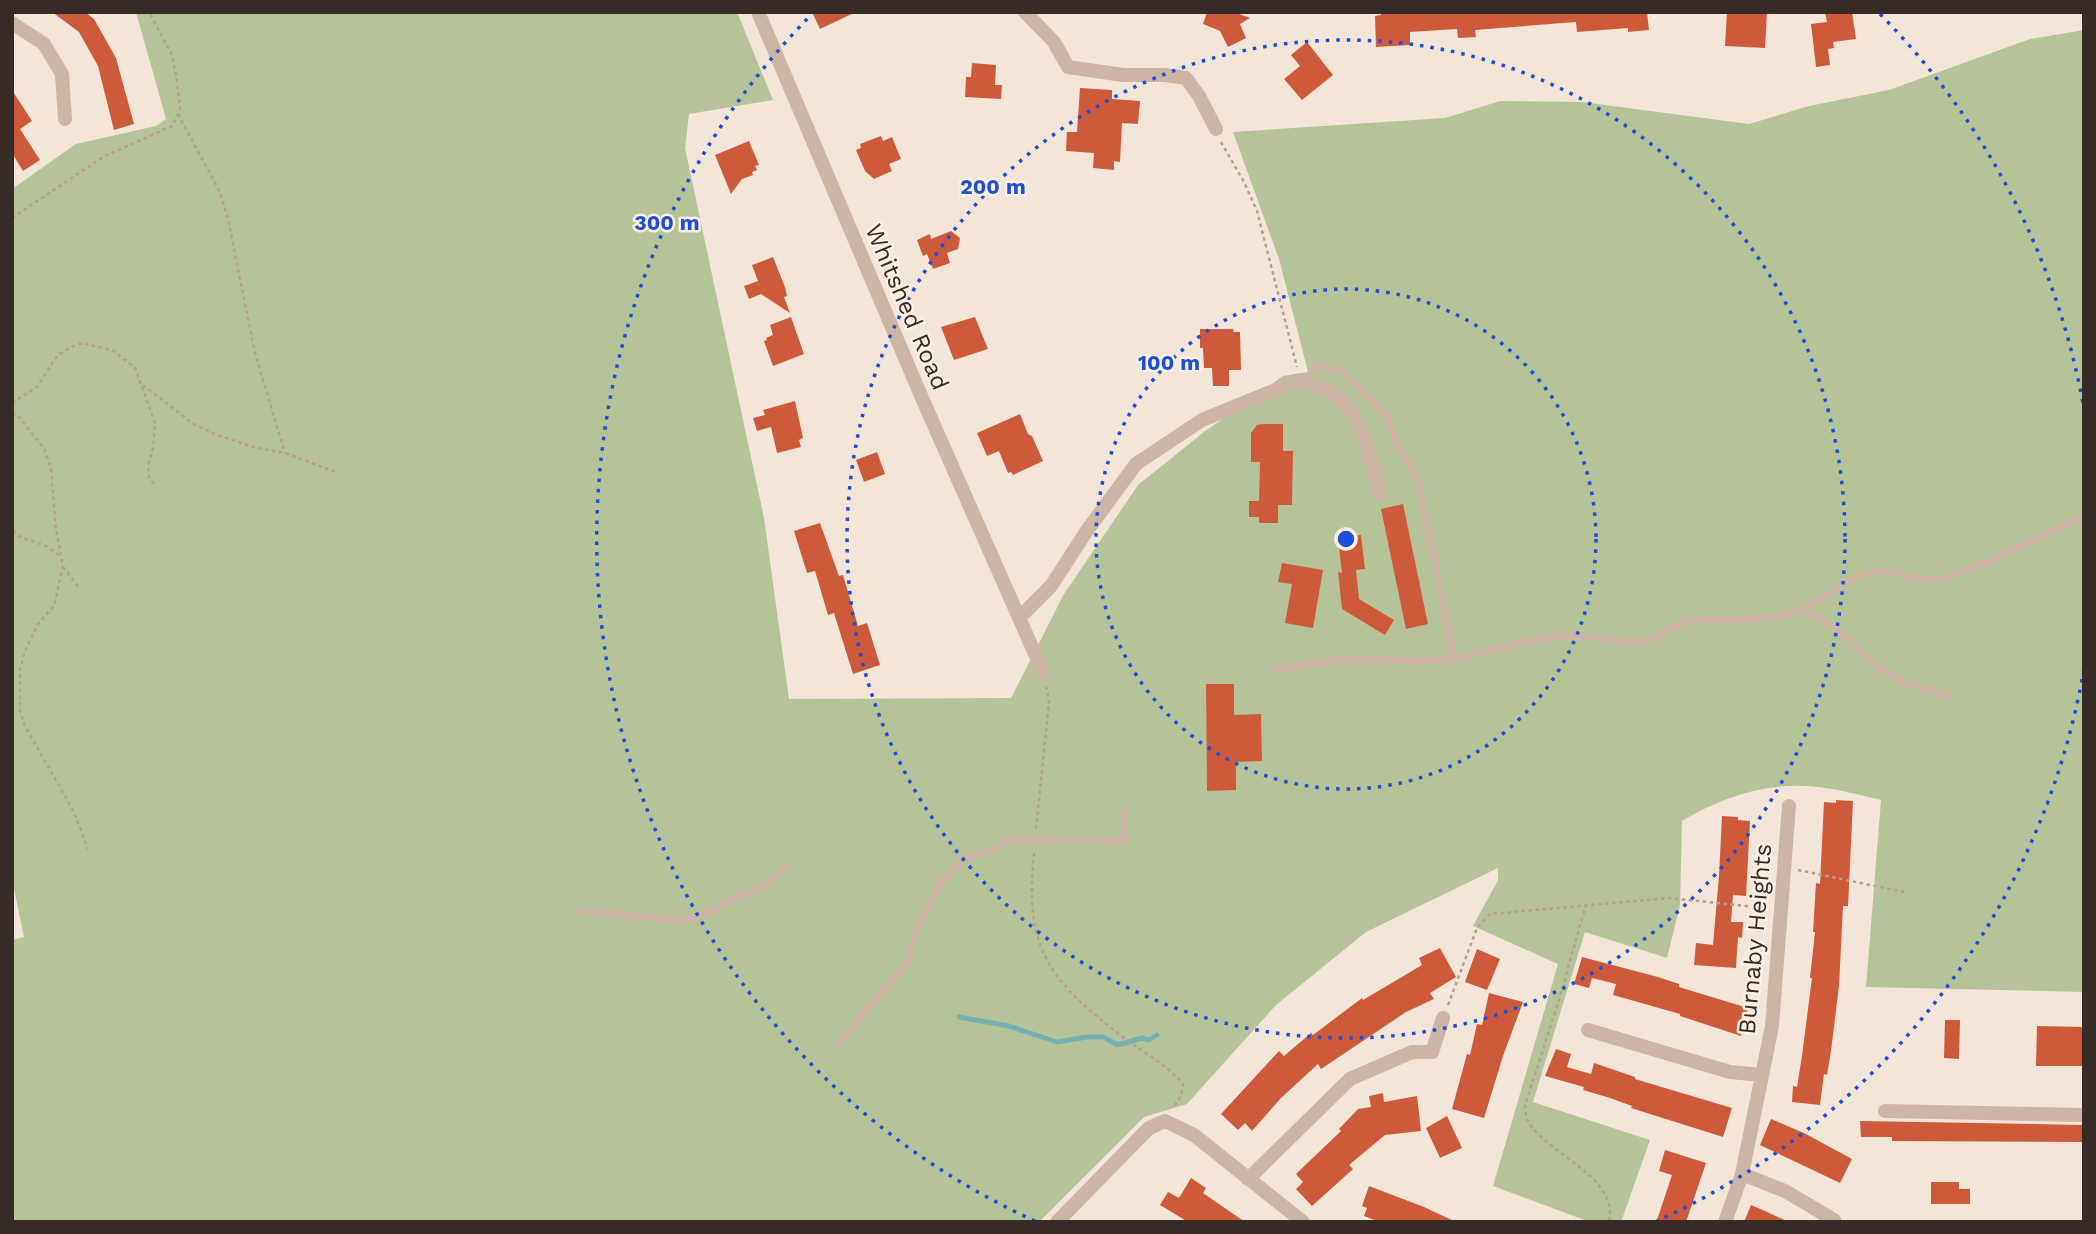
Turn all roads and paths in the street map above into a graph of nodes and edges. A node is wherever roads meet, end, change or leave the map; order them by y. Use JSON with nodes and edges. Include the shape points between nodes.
{"nodes":[{"id":1,"x":149,"y":12,"type":"edge"},
{"id":2,"x":758,"y":12,"type":"edge"},
{"id":3,"x":1025,"y":12,"type":"edge"},
{"id":4,"x":12,"y":23,"type":"edge"},
{"id":5,"x":178,"y":114,"type":"junction"},
{"id":6,"x":65,"y":119,"type":"dead end"},
{"id":7,"x":1216,"y":130,"type":"joint"},
{"id":8,"x":12,"y":218,"type":"edge"},
{"id":9,"x":1304,"y":382,"type":"junction"},
{"id":10,"x":141,"y":384,"type":"junction"},
{"id":11,"x":12,"y":403,"type":"edge"},
{"id":12,"x":12,"y":412,"type":"edge"},
{"id":13,"x":285,"y":453,"type":"junction"},
{"id":14,"x":338,"y":473,"type":"dead end"},
{"id":15,"x":156,"y":487,"type":"dead end"},
{"id":16,"x":1380,"y":493,"type":"dead end"},
{"id":17,"x":12,"y":494,"type":"edge"},
{"id":18,"x":2084,"y":516,"type":"edge"},
{"id":19,"x":12,"y":519,"type":"edge"},
{"id":20,"x":12,"y":524,"type":"edge"},
{"id":21,"x":60,"y":556,"type":"junction"},
{"id":22,"x":62,"y":566,"type":"junction"},
{"id":23,"x":80,"y":589,"type":"dead end"},
{"id":24,"x":1804,"y":609,"type":"junction"},
{"id":25,"x":1020,"y":617,"type":"junction"},
{"id":26,"x":1454,"y":659,"type":"junction"},
{"id":27,"x":1274,"y":670,"type":"dead end"},
{"id":28,"x":1043,"y":672,"type":"joint"},
{"id":29,"x":1950,"y":696,"type":"dead end"},
{"id":30,"x":1789,"y":806,"type":"dead end"},
{"id":31,"x":1124,"y":811,"type":"dead end"},
{"id":32,"x":1035,"y":840,"type":"junction"},
{"id":33,"x":88,"y":849,"type":"dead end"},
{"id":34,"x":788,"y":866,"type":"dead end"},
{"id":35,"x":1785,"y":868,"type":"junction"},
{"id":36,"x":1904,"y":892,"type":"dead end"},
{"id":37,"x":1586,"y":904,"type":"junction"},
{"id":38,"x":1782,"y":910,"type":"junction"},
{"id":39,"x":585,"y":911,"type":"dead end"},
{"id":40,"x":1443,"y":1018,"type":"joint"},
{"id":41,"x":1588,"y":1030,"type":"dead end"},
{"id":42,"x":839,"y":1043,"type":"dead end"},
{"id":43,"x":1762,"y":1076,"type":"junction"},
{"id":44,"x":1885,"y":1111,"type":"dead end"},
{"id":45,"x":2084,"y":1115,"type":"edge"},
{"id":46,"x":1165,"y":1121,"type":"junction"},
{"id":47,"x":1742,"y":1174,"type":"junction"},
{"id":48,"x":1248,"y":1179,"type":"junction"},
{"id":49,"x":1834,"y":1220,"type":"dead end"},
{"id":50,"x":1056,"y":1222,"type":"edge"},
{"id":51,"x":1303,"y":1222,"type":"edge"},
{"id":52,"x":1609,"y":1222,"type":"edge"},
{"id":53,"x":1725,"y":1222,"type":"edge"}],
"edges":[{"from":1,"to":5,"type":"path","via":[[172,55]]},
{"from":2,"to":25,"type":"street","name":"Whitshed Road"},
{"from":3,"to":7,"type":"street","via":[[1054,42],[1068,66],[1186,78]]},
{"from":4,"to":6,"type":"street","via":[[44,44],[62,74]]},
{"from":5,"to":8,"type":"path","via":[[172,127],[103,157]]},
{"from":5,"to":13,"type":"path","via":[[224,206],[255,353]]},
{"from":7,"to":9,"type":"path","via":[[1257,211]]},
{"from":9,"to":16,"type":"street","via":[[1332,392],[1349,410],[1367,446]]},
{"from":9,"to":25,"type":"street","via":[[1202,420],[1136,464],[1051,586]]},
{"from":9,"to":26,"type":"lane","via":[[1314,366],[1342,372],[1385,414],[1399,449],[1418,478]]},
{"from":10,"to":11,"type":"path","via":[[130,362],[114,351],[83,343],[57,356],[37,387]]},
{"from":10,"to":13,"type":"path","via":[[192,423],[229,439]]},
{"from":10,"to":15,"type":"path","via":[[155,423],[148,466]]},
{"from":12,"to":21,"type":"path","via":[[44,448],[51,468]]},
{"from":13,"to":14,"type":"path"},
{"from":17,"to":19,"type":"path"},
{"from":18,"to":24,"type":"lane","via":[[1939,580],[1870,572]]},
{"from":20,"to":21,"type":"path","via":[[18,536]]},
{"from":21,"to":22,"type":"path"},
{"from":22,"to":23,"type":"path"},
{"from":22,"to":33,"type":"path","via":[[54,606],[38,624],[25,651],[20,711],[74,810]]},
{"from":24,"to":26,"type":"lane","via":[[1758,619],[1687,620],[1651,640],[1572,635]]},
{"from":24,"to":29,"type":"lane","via":[[1902,682]]},
{"from":25,"to":28,"type":"street","name":"Whitshed Road"},
{"from":26,"to":27,"type":"lane","via":[[1341,659]]},
{"from":28,"to":32,"type":"path","via":[[1049,701]]},
{"from":30,"to":35,"type":"street","name":"Burnaby Heights"},
{"from":31,"to":32,"type":"lane","via":[[1125,841]]},
{"from":32,"to":42,"type":"lane","via":[[1003,840],[996,849],[957,863],[945,876],[915,933],[908,961]]},
{"from":32,"to":46,"type":"path","via":[[1030,887],[1033,922],[1043,956],[1063,987],[1183,1084]]},
{"from":34,"to":39,"type":"lane","via":[[755,891],[685,921]]},
{"from":35,"to":36,"type":"path"},
{"from":35,"to":38,"type":"street","name":"Burnaby Heights"},
{"from":37,"to":38,"type":"path","via":[[1669,898]]},
{"from":37,"to":40,"type":"path","via":[[1490,914],[1477,928]]},
{"from":37,"to":52,"type":"path","via":[[1525,1105],[1527,1120],[1540,1135],[1591,1177],[1607,1198]]},
{"from":38,"to":43,"type":"street","name":"Burnaby Heights","via":[[1772,1026]]},
{"from":40,"to":48,"type":"street","via":[[1432,1052],[1412,1052],[1350,1079]]},
{"from":41,"to":43,"type":"street","via":[[1730,1072]]},
{"from":43,"to":47,"type":"street","name":"Burnaby Heights"},
{"from":44,"to":45,"type":"street"},
{"from":46,"to":48,"type":"street","via":[[1194,1135]]},
{"from":46,"to":50,"type":"street","via":[[1149,1128]]},
{"from":47,"to":49,"type":"street","via":[[1785,1191]]},
{"from":47,"to":53,"type":"street","name":"Burnaby Heights"},
{"from":48,"to":51,"type":"street"}]}
